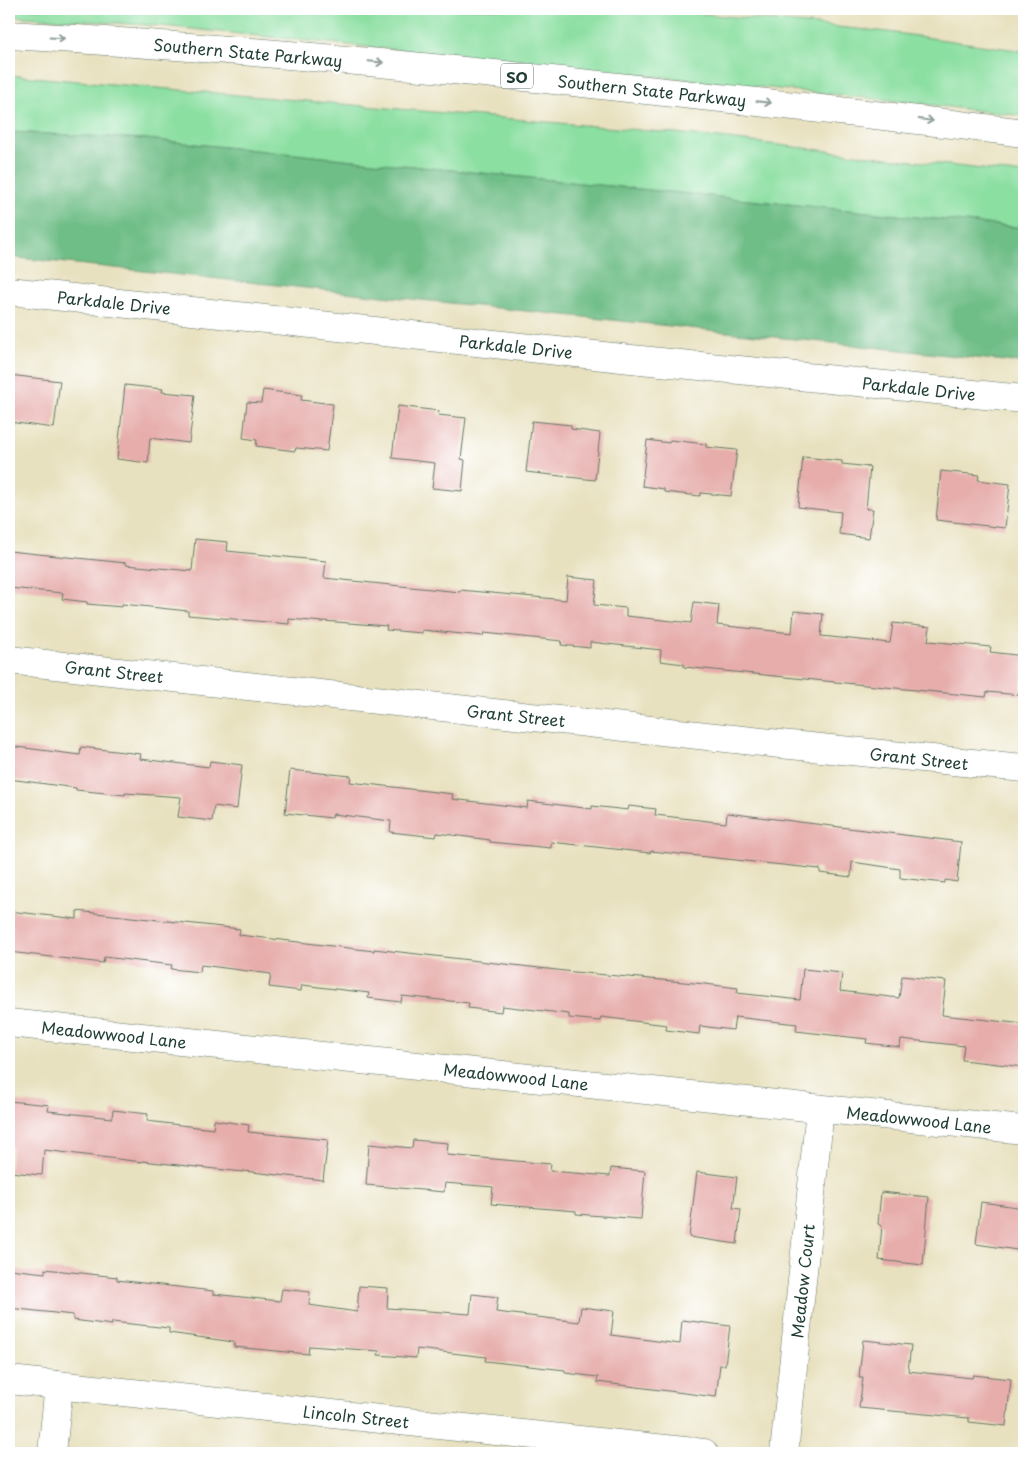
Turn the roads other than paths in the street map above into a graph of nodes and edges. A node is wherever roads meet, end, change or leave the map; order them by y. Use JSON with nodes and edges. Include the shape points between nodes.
{"nodes":[{"id":1,"x":9,"y":35,"type":"edge"},
{"id":2,"x":1024,"y":133,"type":"edge"},
{"id":3,"x":9,"y":291,"type":"edge"},
{"id":4,"x":1024,"y":399,"type":"edge"},
{"id":5,"x":9,"y":660,"type":"edge"},
{"id":6,"x":1024,"y":768,"type":"edge"},
{"id":7,"x":9,"y":1022,"type":"edge"},
{"id":8,"x":820,"y":1109,"type":"junction"},
{"id":9,"x":1024,"y":1130,"type":"edge"},
{"id":10,"x":9,"y":1380,"type":"edge"},
{"id":11,"x":59,"y":1385,"type":"junction"},
{"id":12,"x":52,"y":1453,"type":"edge"},
{"id":13,"x":704,"y":1453,"type":"edge"},
{"id":14,"x":784,"y":1453,"type":"edge"}],
"edges":[{"from":1,"to":2,"type":"main road","name":"Southern State Parkway","number":"SO","one_way":true,"via":[[436,67],[905,117]]},
{"from":3,"to":4,"type":"main road","name":"Parkdale Drive"},
{"from":5,"to":6,"type":"main road","name":"Grant Street"},
{"from":7,"to":8,"type":"main road","name":"Meadowwood Lane"},
{"from":8,"to":9,"type":"main road","name":"Meadowwood Lane"},
{"from":8,"to":14,"type":"main road","name":"Meadow Court"},
{"from":10,"to":11,"type":"main road","name":"Lincoln Street"},
{"from":11,"to":12,"type":"main road"},
{"from":11,"to":13,"type":"main road","name":"Lincoln Street"}]}
